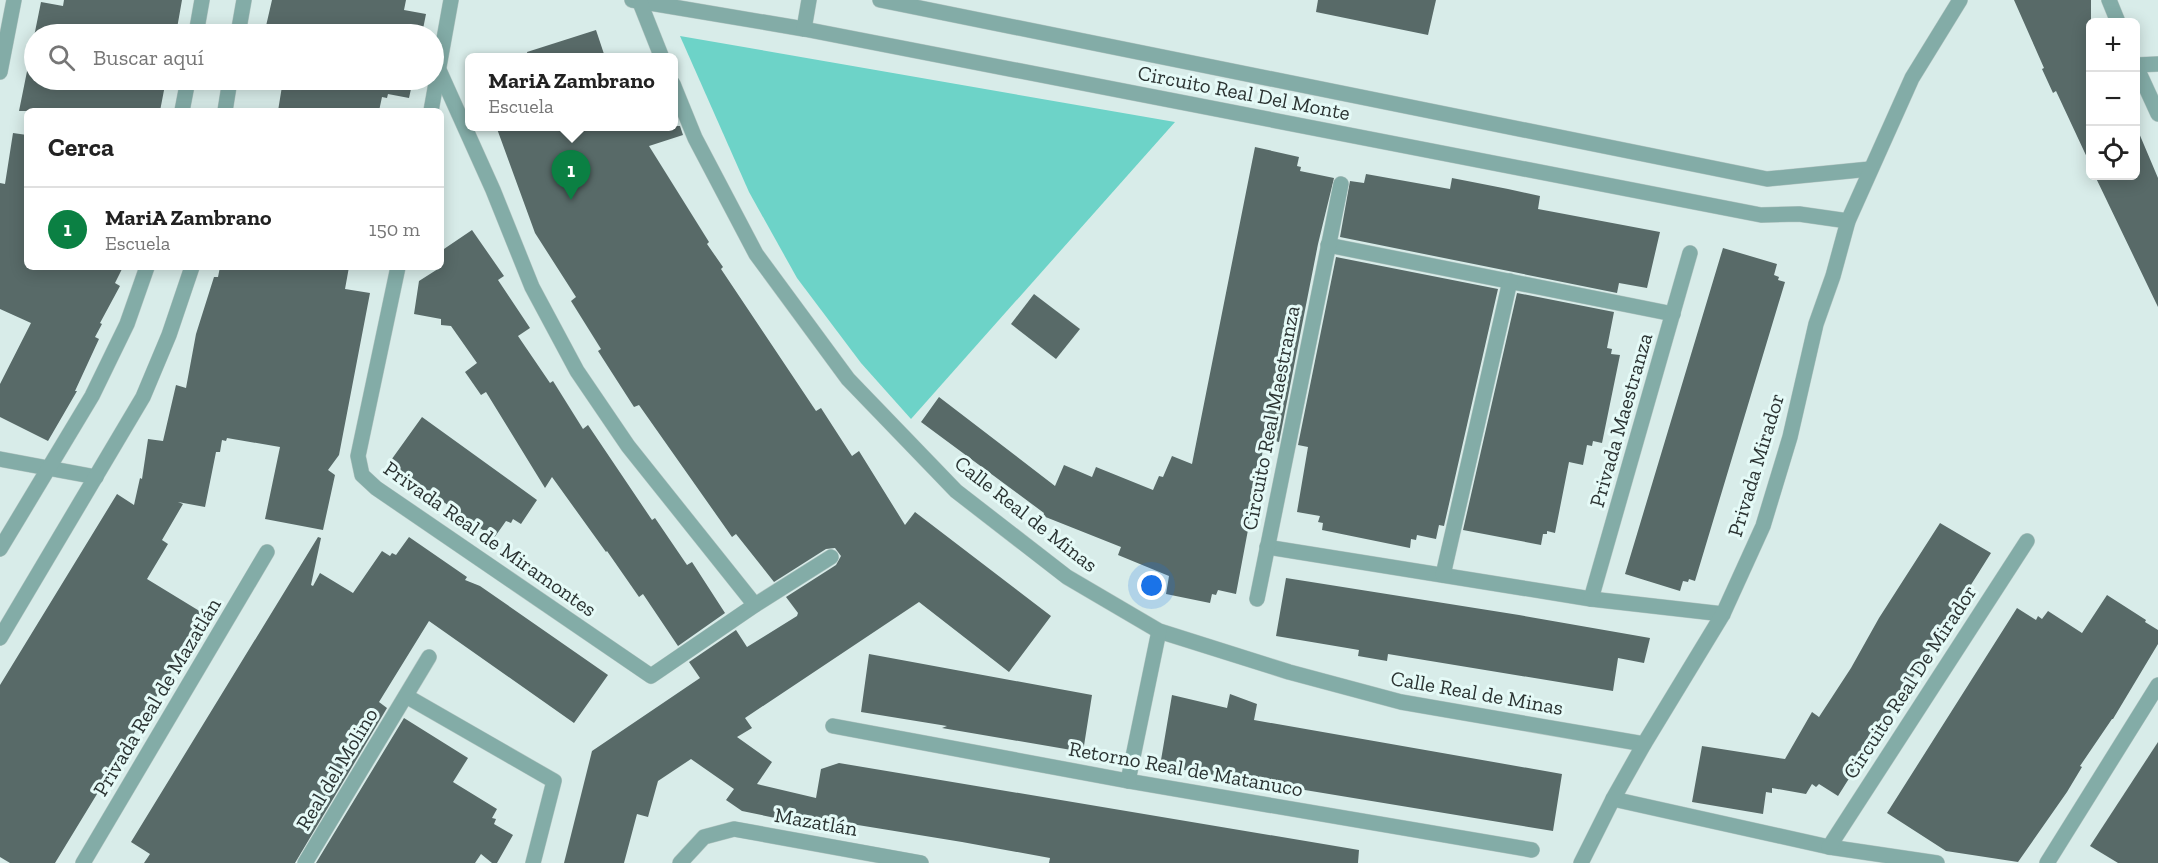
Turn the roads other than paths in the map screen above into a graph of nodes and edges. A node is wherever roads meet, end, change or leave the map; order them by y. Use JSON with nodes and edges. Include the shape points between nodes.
{"nodes":[{"id":1,"x":15,"y":0,"type":"edge"},
{"id":2,"x":202,"y":0,"type":"edge"},
{"id":3,"x":244,"y":0,"type":"edge"},
{"id":4,"x":451,"y":0,"type":"edge"},
{"id":5,"x":809,"y":0,"type":"edge"},
{"id":6,"x":880,"y":0,"type":"edge"},
{"id":7,"x":1960,"y":0,"type":"edge"},
{"id":8,"x":2109,"y":0,"type":"edge"},
{"id":9,"x":637,"y":1,"type":"edge"},
{"id":10,"x":2116,"y":18,"type":"edge"},
{"id":11,"x":198,"y":24,"type":"edge"},
{"id":12,"x":240,"y":24,"type":"edge"},
{"id":13,"x":804,"y":29,"type":"junction"},
{"id":14,"x":444,"y":45,"type":"edge"},
{"id":15,"x":661,"y":53,"type":"edge"},
{"id":16,"x":2158,"y":64,"type":"edge"},
{"id":17,"x":2140,"y":66,"type":"edge"},
{"id":18,"x":0,"y":72,"type":"edge"},
{"id":19,"x":2139,"y":72,"type":"edge"},
{"id":20,"x":444,"y":79,"type":"edge"},
{"id":21,"x":186,"y":90,"type":"edge"},
{"id":22,"x":228,"y":90,"type":"edge"},
{"id":23,"x":436,"y":90,"type":"edge"},
{"id":24,"x":678,"y":96,"type":"edge"},
{"id":25,"x":183,"y":108,"type":"edge"},
{"id":26,"x":225,"y":108,"type":"edge"},
{"id":27,"x":432,"y":108,"type":"edge"},
{"id":28,"x":2158,"y":114,"type":"edge"},
{"id":29,"x":465,"y":127,"type":"edge"},
{"id":30,"x":467,"y":131,"type":"edge"},
{"id":31,"x":1870,"y":169,"type":"junction"},
{"id":32,"x":1341,"y":184,"type":"dead end"},
{"id":33,"x":1848,"y":221,"type":"junction"},
{"id":34,"x":1328,"y":245,"type":"junction"},
{"id":35,"x":1690,"y":253,"type":"dead end"},
{"id":36,"x":146,"y":270,"type":"edge"},
{"id":37,"x":191,"y":270,"type":"edge"},
{"id":38,"x":397,"y":270,"type":"edge"},
{"id":39,"x":1510,"y":281,"type":"junction"},
{"id":40,"x":1673,"y":314,"type":"junction"},
{"id":41,"x":0,"y":459,"type":"edge"},
{"id":42,"x":49,"y":468,"type":"junction"},
{"id":43,"x":96,"y":477,"type":"junction"},
{"id":44,"x":2027,"y":541,"type":"dead end"},
{"id":45,"x":1267,"y":547,"type":"junction"},
{"id":46,"x":0,"y":549,"type":"edge"},
{"id":47,"x":267,"y":552,"type":"dead end"},
{"id":48,"x":831,"y":557,"type":"dead end"},
{"id":49,"x":1443,"y":574,"type":"junction"},
{"id":50,"x":1591,"y":598,"type":"junction"},
{"id":51,"x":1257,"y":599,"type":"dead end"},
{"id":52,"x":755,"y":605,"type":"junction"},
{"id":53,"x":1723,"y":614,"type":"junction"},
{"id":54,"x":1159,"y":631,"type":"junction"},
{"id":55,"x":0,"y":638,"type":"edge"},
{"id":56,"x":429,"y":657,"type":"dead end"},
{"id":57,"x":2158,"y":685,"type":"edge"},
{"id":58,"x":405,"y":696,"type":"junction"},
{"id":59,"x":833,"y":726,"type":"dead end"},
{"id":60,"x":1644,"y":744,"type":"junction"},
{"id":61,"x":1128,"y":781,"type":"junction"},
{"id":62,"x":1613,"y":799,"type":"junction"},
{"id":63,"x":1829,"y":847,"type":"junction"},
{"id":64,"x":1532,"y":850,"type":"dead end"},
{"id":65,"x":83,"y":863,"type":"edge"},
{"id":66,"x":305,"y":863,"type":"edge"},
{"id":67,"x":533,"y":863,"type":"edge"},
{"id":68,"x":680,"y":863,"type":"edge"},
{"id":69,"x":921,"y":863,"type":"edge"},
{"id":70,"x":1581,"y":863,"type":"edge"},
{"id":71,"x":1937,"y":863,"type":"edge"},
{"id":72,"x":2047,"y":863,"type":"edge"}],
"edges":[{"from":1,"to":18,"type":"street"},
{"from":2,"to":11,"type":"street"},
{"from":3,"to":12,"type":"street"},
{"from":4,"to":14,"type":"street"},
{"from":5,"to":13,"type":"street"},
{"from":6,"to":31,"type":"street","name":"Circuito Real Del Monte","via":[[1767,179]]},
{"from":7,"to":31,"type":"street","via":[[1912,78]]},
{"from":8,"to":10,"type":"street"},
{"from":9,"to":13,"type":"street","name":"Circuito Real Del Monte"},
{"from":9,"to":15,"type":"street"},
{"from":13,"to":33,"type":"street","name":"Circuito Real Del Monte","via":[[1761,215],[1799,213]]},
{"from":16,"to":17,"type":"street"},
{"from":19,"to":28,"type":"street"},
{"from":20,"to":29,"type":"street"},
{"from":21,"to":25,"type":"street"},
{"from":22,"to":26,"type":"street"},
{"from":23,"to":27,"type":"street"},
{"from":24,"to":54,"type":"street","name":"Calle Real de Minas","via":[[695,138],[756,254],[848,380],[956,491],[1067,577]]},
{"from":30,"to":52,"type":"street","via":[[532,287],[577,371],[628,446]]},
{"from":31,"to":33,"type":"street"},
{"from":32,"to":34,"type":"street","name":"Circuito Real Maestranza"},
{"from":33,"to":53,"type":"street","name":"Privada Mirador","via":[[1816,324],[1790,437],[1763,526]]},
{"from":34,"to":39,"type":"street"},
{"from":34,"to":45,"type":"street","name":"Circuito Real Maestranza"},
{"from":35,"to":40,"type":"street","name":"Privada Maestranza"},
{"from":36,"to":42,"type":"street","via":[[127,324],[92,396]]},
{"from":37,"to":43,"type":"street","via":[[170,335],[143,398]]},
{"from":38,"to":52,"type":"street","name":"Privada Real de Miramontes","via":[[358,456],[362,475],[375,488],[651,676]]},
{"from":39,"to":40,"type":"street"},
{"from":39,"to":49,"type":"street"},
{"from":40,"to":50,"type":"street","name":"Privada Maestranza"},
{"from":41,"to":42,"type":"street"},
{"from":42,"to":43,"type":"street"},
{"from":42,"to":46,"type":"street"},
{"from":43,"to":55,"type":"street"},
{"from":44,"to":63,"type":"street","name":"Circuito Real De Mirador"},
{"from":45,"to":49,"type":"street"},
{"from":45,"to":51,"type":"street","name":"Circuito Real Maestranza"},
{"from":47,"to":65,"type":"street","name":"Privada Real de Mazatlán"},
{"from":48,"to":52,"type":"street"},
{"from":49,"to":50,"type":"street"},
{"from":50,"to":53,"type":"street"},
{"from":53,"to":60,"type":"street","name":"Privada Mirador"},
{"from":54,"to":60,"type":"street","name":"Calle Real de Minas","via":[[1288,672],[1401,702]]},
{"from":54,"to":61,"type":"street"},
{"from":56,"to":58,"type":"street","name":"Real del Molino"},
{"from":57,"to":72,"type":"street"},
{"from":58,"to":66,"type":"street","name":"Real del Molino"},
{"from":58,"to":67,"type":"street","name":"Real del Molino","via":[[554,781]]},
{"from":59,"to":61,"type":"street","name":"Retorno Real de Matanuco"},
{"from":60,"to":62,"type":"street","name":"Privada Mirador"},
{"from":61,"to":64,"type":"street","name":"Retorno Real de Matanuco"},
{"from":62,"to":63,"type":"street"},
{"from":62,"to":70,"type":"street","name":"Privada Mirador"},
{"from":63,"to":71,"type":"street"},
{"from":68,"to":69,"type":"street","name":"Mazatlán","via":[[704,837],[734,829]]}]}
